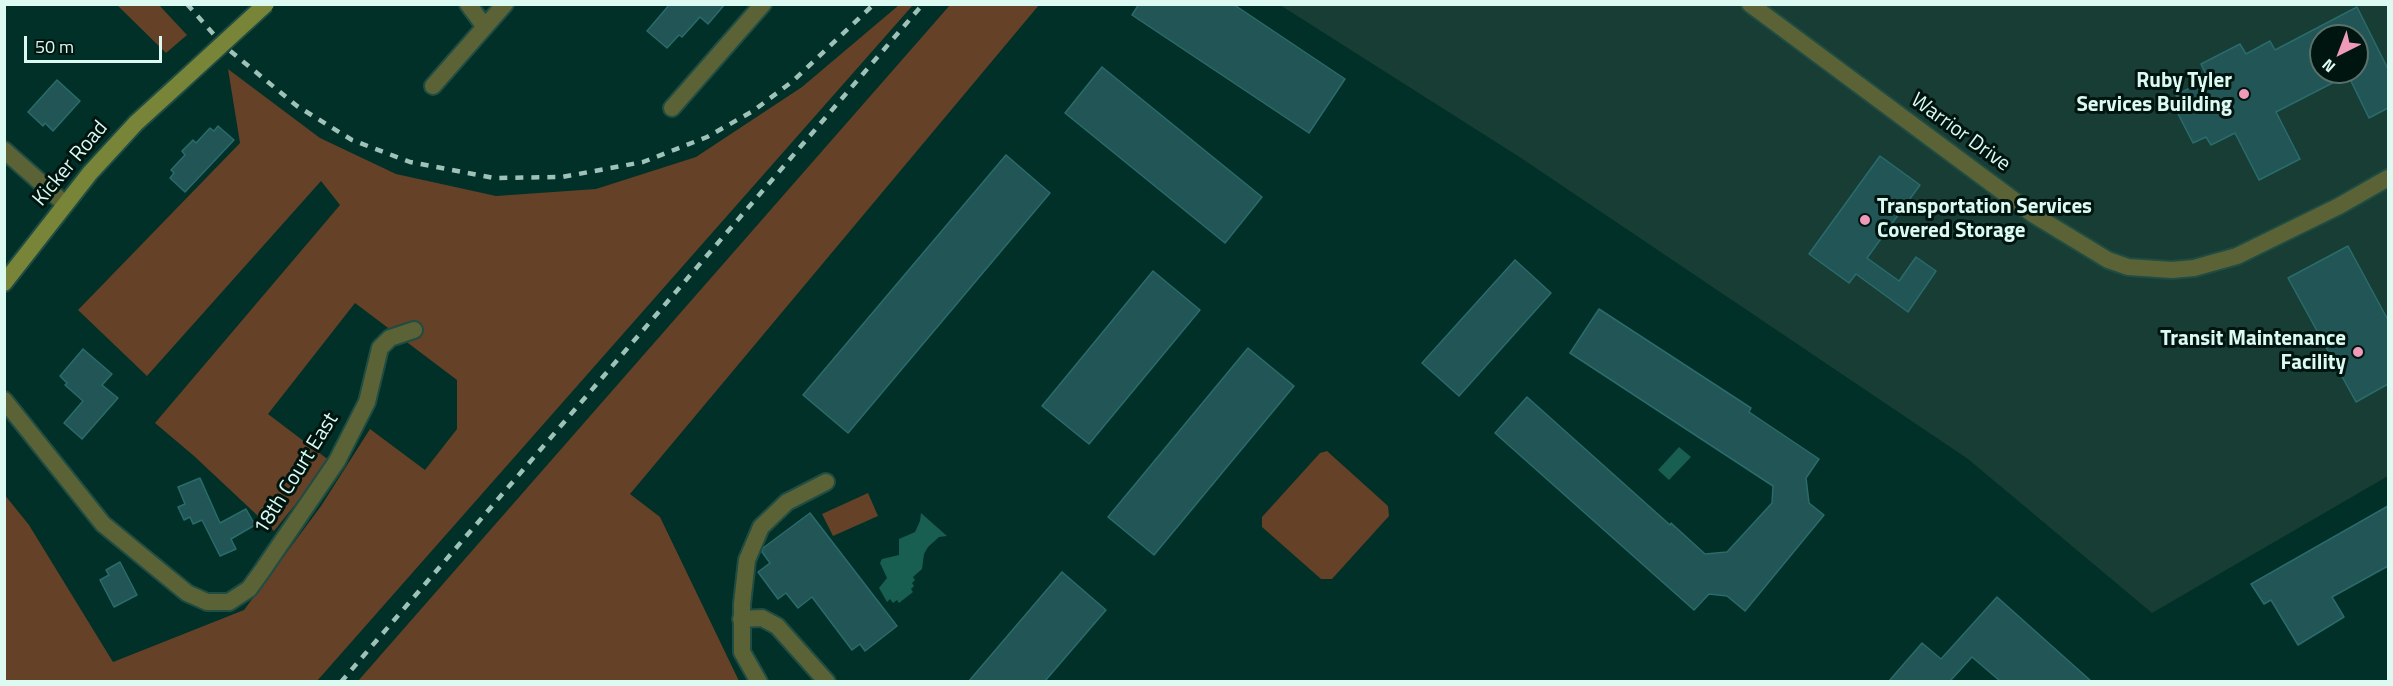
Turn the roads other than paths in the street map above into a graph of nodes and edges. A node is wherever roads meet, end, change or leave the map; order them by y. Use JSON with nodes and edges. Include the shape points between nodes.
{"nodes":[{"id":1,"x":267,"y":4,"type":"edge"},
{"id":2,"x":468,"y":4,"type":"edge"},
{"id":3,"x":504,"y":4,"type":"edge"},
{"id":4,"x":763,"y":4,"type":"edge"},
{"id":5,"x":1750,"y":4,"type":"edge"},
{"id":6,"x":485,"y":27,"type":"junction"},
{"id":7,"x":433,"y":86,"type":"dead end"},
{"id":8,"x":672,"y":108,"type":"dead end"},
{"id":9,"x":4,"y":150,"type":"edge"},
{"id":10,"x":2388,"y":178,"type":"edge"},
{"id":11,"x":65,"y":204,"type":"junction"},
{"id":12,"x":4,"y":283,"type":"edge"},
{"id":13,"x":414,"y":330,"type":"dead end"},
{"id":14,"x":4,"y":400,"type":"edge"},
{"id":15,"x":826,"y":482,"type":"dead end"},
{"id":16,"x":741,"y":619,"type":"junction"},
{"id":17,"x":759,"y":681,"type":"edge"},
{"id":18,"x":827,"y":681,"type":"edge"}],
"edges":[{"from":1,"to":11,"type":"main road","name":"Kicker Road","bridge":true,"via":[[136,123]]},
{"from":2,"to":6,"type":"street"},
{"from":3,"to":6,"type":"street"},
{"from":4,"to":8,"type":"street"},
{"from":5,"to":10,"type":"street","name":"Warrior Drive","via":[[2034,215],[2100,256],[2128,267],[2183,269],[2237,256]]},
{"from":6,"to":7,"type":"street"},
{"from":9,"to":11,"type":"street"},
{"from":11,"to":12,"type":"main road","name":"Kicker Road"},
{"from":13,"to":14,"type":"street","name":"18th Court East","via":[[390,338],[380,348],[367,402],[337,461],[249,589],[229,602],[207,602],[187,593],[103,524]]},
{"from":15,"to":16,"type":"street","via":[[787,502],[761,527],[747,560]]},
{"from":16,"to":17,"type":"street","via":[[742,652]]},
{"from":16,"to":18,"type":"street","via":[[762,618],[777,626]]}]}
